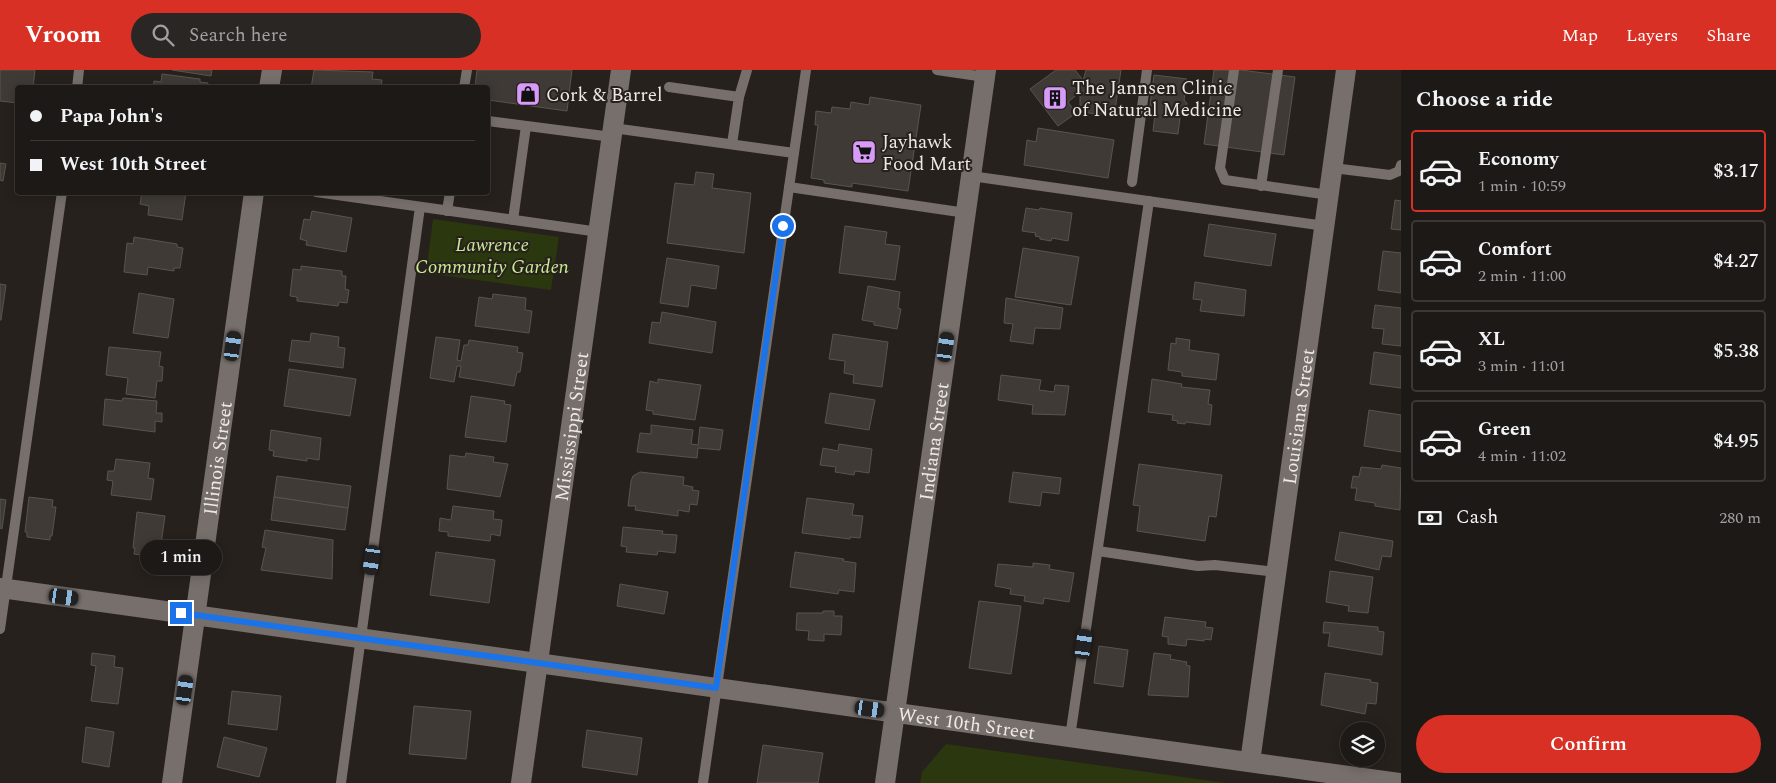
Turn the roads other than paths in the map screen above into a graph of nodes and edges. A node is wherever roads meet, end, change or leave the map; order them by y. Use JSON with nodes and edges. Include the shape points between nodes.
{"nodes":[{"id":1,"x":79,"y":70,"type":"edge"},
{"id":2,"x":272,"y":70,"type":"edge"},
{"id":3,"x":467,"y":70,"type":"edge"},
{"id":4,"x":621,"y":70,"type":"edge"},
{"id":5,"x":746,"y":70,"type":"edge"},
{"id":6,"x":806,"y":70,"type":"edge"},
{"id":7,"x":937,"y":70,"type":"edge"},
{"id":8,"x":1147,"y":70,"type":"edge"},
{"id":9,"x":1234,"y":70,"type":"edge"},
{"id":10,"x":1278,"y":70,"type":"edge"},
{"id":11,"x":1346,"y":70,"type":"edge"},
{"id":12,"x":985,"y":74,"type":"edge"},
{"id":13,"x":77,"y":85,"type":"edge"},
{"id":14,"x":270,"y":85,"type":"edge"},
{"id":15,"x":464,"y":85,"type":"edge"},
{"id":16,"x":669,"y":87,"type":"dead end"},
{"id":17,"x":739,"y":96,"type":"junction"},
{"id":18,"x":490,"y":121,"type":"edge"},
{"id":19,"x":526,"y":126,"type":"junction"},
{"id":20,"x":612,"y":132,"type":"junction"},
{"id":21,"x":732,"y":144,"type":"junction"},
{"id":22,"x":794,"y":153,"type":"junction"},
{"id":23,"x":1401,"y":165,"type":"edge"},
{"id":24,"x":1333,"y":168,"type":"junction"},
{"id":25,"x":971,"y":176,"type":"junction"},
{"id":26,"x":1132,"y":182,"type":"dead end"},
{"id":27,"x":1261,"y":186,"type":"junction"},
{"id":28,"x":789,"y":187,"type":"junction"},
{"id":29,"x":62,"y":195,"type":"edge"},
{"id":30,"x":254,"y":195,"type":"edge"},
{"id":31,"x":337,"y":195,"type":"edge"},
{"id":32,"x":450,"y":195,"type":"edge"},
{"id":33,"x":1329,"y":196,"type":"junction"},
{"id":34,"x":1148,"y":201,"type":"junction"},
{"id":35,"x":420,"y":207,"type":"junction"},
{"id":36,"x":448,"y":211,"type":"junction"},
{"id":37,"x":966,"y":213,"type":"junction"},
{"id":38,"x":513,"y":220,"type":"junction"},
{"id":39,"x":1324,"y":226,"type":"junction"},
{"id":40,"x":598,"y":232,"type":"junction"},
{"id":41,"x":1098,"y":551,"type":"junction"},
{"id":42,"x":1276,"y":572,"type":"junction"},
{"id":43,"x":3,"y":588,"type":"edge"},
{"id":44,"x":195,"y":615,"type":"junction"},
{"id":45,"x":0,"y":629,"type":"edge"},
{"id":46,"x":361,"y":638,"type":"junction"},
{"id":47,"x":538,"y":663,"type":"junction"},
{"id":48,"x":716,"y":688,"type":"junction"},
{"id":49,"x":894,"y":712,"type":"junction"},
{"id":50,"x":1070,"y":737,"type":"junction"},
{"id":51,"x":1250,"y":762,"type":"junction"},
{"id":52,"x":172,"y":783,"type":"edge"},
{"id":53,"x":341,"y":783,"type":"edge"},
{"id":54,"x":522,"y":783,"type":"edge"},
{"id":55,"x":703,"y":783,"type":"edge"},
{"id":56,"x":885,"y":783,"type":"edge"},
{"id":57,"x":1399,"y":783,"type":"edge"}],
"edges":[{"from":1,"to":13,"type":"lane"},
{"from":2,"to":14,"type":"street"},
{"from":3,"to":15,"type":"lane"},
{"from":4,"to":20,"type":"street","name":"Mississippi Street"},
{"from":5,"to":17,"type":"lane"},
{"from":6,"to":22,"type":"lane"},
{"from":7,"to":12,"type":"lane"},
{"from":8,"to":26,"type":"lane"},
{"from":9,"to":27,"type":"lane","via":[[1221,174],[1231,182]]},
{"from":10,"to":27,"type":"lane"},
{"from":11,"to":24,"type":"street","name":"Louisiana Street"},
{"from":12,"to":25,"type":"street","name":"Indiana Street"},
{"from":16,"to":17,"type":"lane"},
{"from":17,"to":21,"type":"lane"},
{"from":18,"to":19,"type":"lane"},
{"from":19,"to":20,"type":"lane"},
{"from":19,"to":38,"type":"lane"},
{"from":20,"to":21,"type":"lane"},
{"from":20,"to":40,"type":"street","name":"Mississippi Street"},
{"from":21,"to":22,"type":"lane"},
{"from":22,"to":28,"type":"lane"},
{"from":23,"to":24,"type":"lane","via":[[1399,171],[1390,175]]},
{"from":24,"to":33,"type":"street","name":"Louisiana Street"},
{"from":25,"to":34,"type":"lane"},
{"from":25,"to":37,"type":"street","name":"Indiana Street"},
{"from":27,"to":33,"type":"lane"},
{"from":28,"to":37,"type":"lane"},
{"from":28,"to":48,"type":"lane"},
{"from":29,"to":43,"type":"lane"},
{"from":30,"to":44,"type":"street","name":"Illinois Street"},
{"from":31,"to":35,"type":"lane"},
{"from":32,"to":36,"type":"lane"},
{"from":33,"to":39,"type":"street","name":"Louisiana Street"},
{"from":34,"to":39,"type":"lane"},
{"from":34,"to":41,"type":"lane"},
{"from":35,"to":36,"type":"lane"},
{"from":35,"to":46,"type":"lane"},
{"from":36,"to":38,"type":"lane"},
{"from":37,"to":49,"type":"street","name":"Indiana Street"},
{"from":38,"to":40,"type":"lane"},
{"from":39,"to":42,"type":"street","name":"Louisiana Street"},
{"from":40,"to":47,"type":"street","name":"Mississippi Street"},
{"from":41,"to":42,"type":"lane","via":[[1198,566]]},
{"from":41,"to":50,"type":"lane"},
{"from":42,"to":51,"type":"street","name":"Louisiana Street"},
{"from":43,"to":44,"type":"street","name":"West 10th Street"},
{"from":43,"to":45,"type":"lane"},
{"from":44,"to":46,"type":"street","name":"West 10th Street"},
{"from":44,"to":52,"type":"street","name":"Illinois Street"},
{"from":46,"to":47,"type":"street","name":"West 10th Street"},
{"from":46,"to":53,"type":"lane"},
{"from":47,"to":48,"type":"street","name":"West 10th Street"},
{"from":47,"to":54,"type":"street","name":"Mississippi Street"},
{"from":48,"to":49,"type":"street","name":"West 10th Street"},
{"from":48,"to":55,"type":"lane"},
{"from":49,"to":50,"type":"street","name":"West 10th Street"},
{"from":49,"to":56,"type":"street","name":"Indiana Street"},
{"from":50,"to":51,"type":"street","name":"West 10th Street"},
{"from":51,"to":57,"type":"street","name":"West 10th Street"}]}
